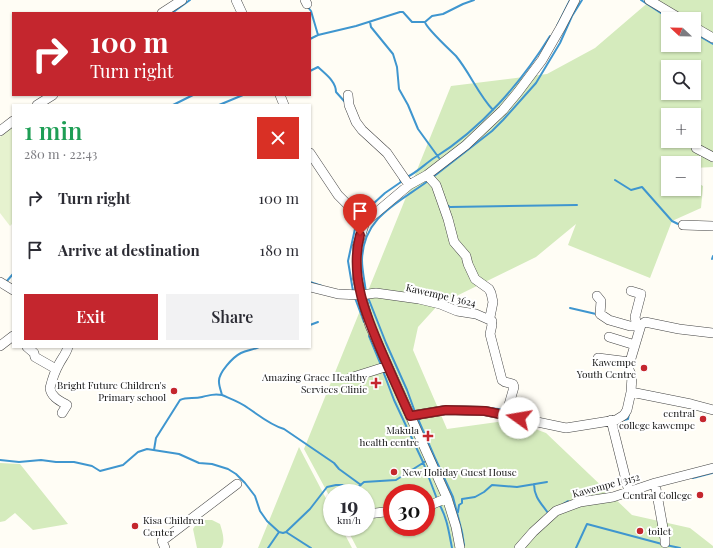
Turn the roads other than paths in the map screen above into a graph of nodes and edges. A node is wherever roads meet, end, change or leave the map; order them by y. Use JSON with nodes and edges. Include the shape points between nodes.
{"nodes":[{"id":1,"x":182,"y":0,"type":"edge"},
{"id":2,"x":236,"y":0,"type":"edge"},
{"id":3,"x":575,"y":0,"type":"edge"},
{"id":4,"x":649,"y":0,"type":"edge"},
{"id":5,"x":164,"y":12,"type":"edge"},
{"id":6,"x":242,"y":12,"type":"edge"},
{"id":7,"x":669,"y":12,"type":"edge"},
{"id":8,"x":701,"y":31,"type":"edge"},
{"id":9,"x":713,"y":38,"type":"edge"},
{"id":10,"x":348,"y":95,"type":"dead end"},
{"id":11,"x":51,"y":96,"type":"edge"},
{"id":12,"x":39,"y":104,"type":"edge"},
{"id":13,"x":12,"y":122,"type":"edge"},
{"id":14,"x":0,"y":131,"type":"edge"},
{"id":15,"x":696,"y":148,"type":"dead end"},
{"id":16,"x":311,"y":155,"type":"edge"},
{"id":17,"x":713,"y":157,"type":"edge"},
{"id":18,"x":427,"y":175,"type":"junction"},
{"id":19,"x":409,"y":186,"type":"junction"},
{"id":20,"x":365,"y":222,"type":"junction"},
{"id":21,"x":683,"y":225,"type":"dead end"},
{"id":22,"x":713,"y":226,"type":"edge"},
{"id":23,"x":311,"y":287,"type":"edge"},
{"id":24,"x":631,"y":291,"type":"dead end"},
{"id":25,"x":361,"y":295,"type":"junction"},
{"id":26,"x":597,"y":296,"type":"dead end"},
{"id":27,"x":492,"y":321,"type":"junction"},
{"id":28,"x":639,"y":326,"type":"junction"},
{"id":29,"x":713,"y":333,"type":"edge"},
{"id":30,"x":12,"y":337,"type":"edge"},
{"id":31,"x":609,"y":337,"type":"dead end"},
{"id":32,"x":635,"y":345,"type":"junction"},
{"id":33,"x":0,"y":346,"type":"edge"},
{"id":34,"x":28,"y":348,"type":"edge"},
{"id":35,"x":68,"y":348,"type":"edge"},
{"id":36,"x":598,"y":358,"type":"dead end"},
{"id":37,"x":630,"y":362,"type":"junction"},
{"id":38,"x":388,"y":366,"type":"junction"},
{"id":39,"x":56,"y":369,"type":"junction"},
{"id":40,"x":350,"y":378,"type":"dead end"},
{"id":41,"x":631,"y":392,"type":"junction"},
{"id":42,"x":713,"y":410,"type":"edge"},
{"id":43,"x":62,"y":412,"type":"dead end"},
{"id":44,"x":506,"y":415,"type":"junction"},
{"id":45,"x":410,"y":416,"type":"junction"},
{"id":46,"x":611,"y":420,"type":"junction"},
{"id":47,"x":713,"y":468,"type":"edge"},
{"id":48,"x":655,"y":483,"type":"junction"},
{"id":49,"x":237,"y":484,"type":"dead end"},
{"id":50,"x":629,"y":492,"type":"junction"},
{"id":51,"x":447,"y":498,"type":"junction"},
{"id":52,"x":435,"y":503,"type":"edge"},
{"id":53,"x":665,"y":544,"type":"dead end"},
{"id":54,"x":165,"y":548,"type":"edge"},
{"id":55,"x":460,"y":548,"type":"edge"},
{"id":56,"x":519,"y":548,"type":"edge"}],
"edges":[{"from":1,"to":5,"type":"street"},
{"from":2,"to":6,"type":"street"},
{"from":3,"to":18,"type":"street","via":[[542,60],[503,110],[466,145]]},
{"from":4,"to":7,"type":"street"},
{"from":8,"to":9,"type":"street"},
{"from":10,"to":19,"type":"street","via":[[354,118],[362,130],[387,153]]},
{"from":11,"to":12,"type":"street"},
{"from":13,"to":14,"type":"street"},
{"from":15,"to":17,"type":"street"},
{"from":16,"to":20,"type":"street","via":[[338,195]]},
{"from":18,"to":19,"type":"street"},
{"from":18,"to":27,"type":"street","via":[[436,186],[454,242],[466,256],[475,279],[489,289],[493,302],[490,316]]},
{"from":19,"to":20,"type":"street"},
{"from":20,"to":25,"type":"street","via":[[356,247],[357,277]]},
{"from":21,"to":22,"type":"street"},
{"from":23,"to":25,"type":"street","name":"Kawempe I 3624","via":[[338,294]]},
{"from":24,"to":28,"type":"street","via":[[641,294],[635,317]]},
{"from":25,"to":27,"type":"street","name":"Kawempe I 3624","via":[[376,294],[419,299],[476,314]]},
{"from":25,"to":38,"type":"street","via":[[370,326]]},
{"from":26,"to":28,"type":"street","via":[[600,301],[600,314],[630,326]]},
{"from":27,"to":44,"type":"street","via":[[490,334],[502,380],[513,384],[514,387]]},
{"from":28,"to":29,"type":"street","via":[[645,322]]},
{"from":28,"to":32,"type":"street"},
{"from":30,"to":33,"type":"street"},
{"from":31,"to":32,"type":"street"},
{"from":32,"to":37,"type":"street"},
{"from":34,"to":39,"type":"street","via":[[35,357]]},
{"from":35,"to":39,"type":"street"},
{"from":36,"to":37,"type":"street"},
{"from":37,"to":41,"type":"street"},
{"from":38,"to":40,"type":"street"},
{"from":38,"to":45,"type":"street"},
{"from":39,"to":43,"type":"street","via":[[50,392],[67,405]]},
{"from":41,"to":42,"type":"street"},
{"from":41,"to":46,"type":"street","via":[[624,415]]},
{"from":44,"to":45,"type":"street","via":[[485,411],[446,410]]},
{"from":44,"to":46,"type":"street","via":[[566,428]]},
{"from":45,"to":51,"type":"street"},
{"from":46,"to":50,"type":"street"},
{"from":47,"to":48,"type":"street","name":"Kawempe I 3152"},
{"from":48,"to":50,"type":"street","name":"Kawempe I 3152"},
{"from":48,"to":53,"type":"street"},
{"from":49,"to":54,"type":"street","via":[[162,541]]},
{"from":50,"to":56,"type":"street","name":"Kawempe I 3152","via":[[580,502],[556,511]]},
{"from":51,"to":52,"type":"street"},
{"from":51,"to":55,"type":"street"}]}
